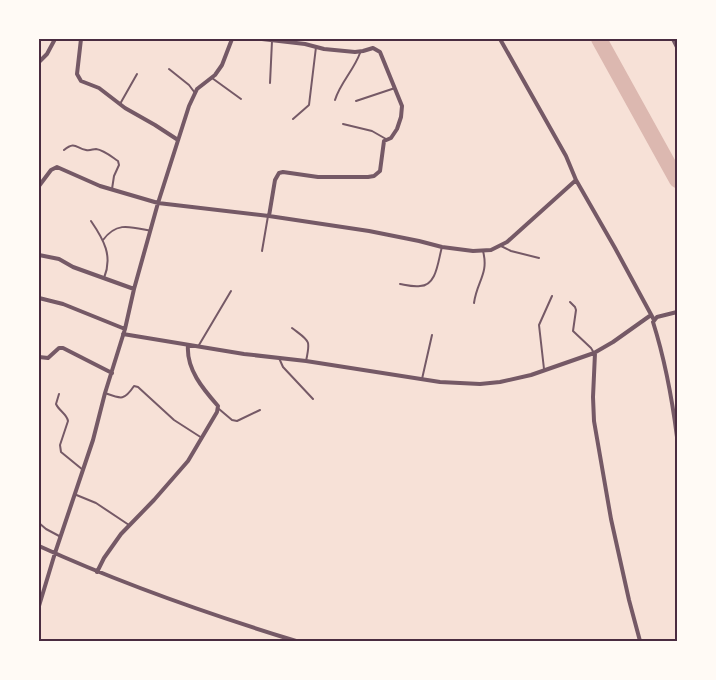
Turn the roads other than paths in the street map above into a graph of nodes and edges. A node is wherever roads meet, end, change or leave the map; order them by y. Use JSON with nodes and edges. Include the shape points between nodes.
{"nodes":[{"id":1,"x":55,"y":39,"type":"edge"},
{"id":2,"x":81,"y":39,"type":"edge"},
{"id":3,"x":232,"y":39,"type":"edge"},
{"id":4,"x":262,"y":39,"type":"edge"},
{"id":5,"x":500,"y":39,"type":"edge"},
{"id":6,"x":673,"y":39,"type":"edge"},
{"id":7,"x":272,"y":41,"type":"junction"},
{"id":8,"x":316,"y":47,"type":"junction"},
{"id":9,"x":677,"y":47,"type":"edge"},
{"id":10,"x":361,"y":52,"type":"junction"},
{"id":11,"x":39,"y":62,"type":"edge"},
{"id":12,"x":169,"y":69,"type":"dead end"},
{"id":13,"x":137,"y":74,"type":"dead end"},
{"id":14,"x":212,"y":78,"type":"junction"},
{"id":15,"x":270,"y":83,"type":"dead end"},
{"id":16,"x":395,"y":88,"type":"junction"},
{"id":17,"x":195,"y":93,"type":"junction"},
{"id":18,"x":241,"y":99,"type":"dead end"},
{"id":19,"x":334,"y":100,"type":"dead end"},
{"id":20,"x":356,"y":102,"type":"dead end"},
{"id":21,"x":120,"y":104,"type":"junction"},
{"id":22,"x":293,"y":119,"type":"dead end"},
{"id":23,"x":343,"y":124,"type":"dead end"},
{"id":24,"x":386,"y":139,"type":"junction"},
{"id":25,"x":178,"y":140,"type":"junction"},
{"id":26,"x":64,"y":150,"type":"dead end"},
{"id":27,"x":576,"y":180,"type":"junction"},
{"id":28,"x":39,"y":186,"type":"edge"},
{"id":29,"x":112,"y":189,"type":"junction"},
{"id":30,"x":158,"y":203,"type":"junction"},
{"id":31,"x":268,"y":216,"type":"junction"},
{"id":32,"x":91,"y":221,"type":"dead end"},
{"id":33,"x":151,"y":231,"type":"junction"},
{"id":34,"x":103,"y":240,"type":"junction"},
{"id":35,"x":501,"y":246,"type":"junction"},
{"id":36,"x":442,"y":247,"type":"junction"},
{"id":37,"x":483,"y":250,"type":"junction"},
{"id":38,"x":262,"y":251,"type":"dead end"},
{"id":39,"x":39,"y":255,"type":"edge"},
{"id":40,"x":539,"y":258,"type":"dead end"},
{"id":41,"x":104,"y":278,"type":"junction"},
{"id":42,"x":400,"y":284,"type":"dead end"},
{"id":43,"x":134,"y":289,"type":"junction"},
{"id":44,"x":231,"y":291,"type":"dead end"},
{"id":45,"x":552,"y":296,"type":"dead end"},
{"id":46,"x":39,"y":298,"type":"edge"},
{"id":47,"x":570,"y":302,"type":"dead end"},
{"id":48,"x":474,"y":303,"type":"dead end"},
{"id":49,"x":677,"y":312,"type":"edge"},
{"id":50,"x":651,"y":315,"type":"junction"},
{"id":51,"x":654,"y":320,"type":"junction"},
{"id":52,"x":292,"y":328,"type":"dead end"},
{"id":53,"x":124,"y":332,"type":"junction"},
{"id":54,"x":432,"y":335,"type":"dead end"},
{"id":55,"x":188,"y":345,"type":"junction"},
{"id":56,"x":198,"y":347,"type":"junction"},
{"id":57,"x":594,"y":353,"type":"junction"},
{"id":58,"x":39,"y":357,"type":"edge"},
{"id":59,"x":279,"y":358,"type":"junction"},
{"id":60,"x":306,"y":361,"type":"junction"},
{"id":61,"x":544,"y":372,"type":"junction"},
{"id":62,"x":112,"y":373,"type":"junction"},
{"id":63,"x":422,"y":380,"type":"junction"},
{"id":64,"x":105,"y":393,"type":"junction"},
{"id":65,"x":59,"y":394,"type":"dead end"},
{"id":66,"x":313,"y":399,"type":"dead end"},
{"id":67,"x":219,"y":409,"type":"junction"},
{"id":68,"x":260,"y":410,"type":"dead end"},
{"id":69,"x":677,"y":437,"type":"edge"},
{"id":70,"x":202,"y":438,"type":"junction"},
{"id":71,"x":83,"y":470,"type":"junction"},
{"id":72,"x":74,"y":494,"type":"junction"},
{"id":73,"x":39,"y":523,"type":"edge"},
{"id":74,"x":130,"y":525,"type":"junction"},
{"id":75,"x":61,"y":537,"type":"junction"},
{"id":76,"x":39,"y":546,"type":"edge"},
{"id":77,"x":55,"y":553,"type":"junction"},
{"id":78,"x":97,"y":572,"type":"junction"},
{"id":79,"x":39,"y":606,"type":"edge"},
{"id":80,"x":296,"y":641,"type":"edge"},
{"id":81,"x":639,"y":641,"type":"edge"}],
"edges":[{"from":1,"to":11,"type":"street"},
{"from":2,"to":21,"type":"street","via":[[78,78]]},
{"from":3,"to":14,"type":"street"},
{"from":4,"to":7,"type":"street"},
{"from":5,"to":27,"type":"street"},
{"from":6,"to":9,"type":"street"},
{"from":7,"to":8,"type":"street"},
{"from":7,"to":15,"type":"lane"},
{"from":8,"to":10,"type":"street"},
{"from":8,"to":22,"type":"lane","via":[[309,105]]},
{"from":10,"to":16,"type":"street","via":[[373,48],[380,52]]},
{"from":10,"to":19,"type":"lane"},
{"from":12,"to":17,"type":"lane"},
{"from":13,"to":21,"type":"lane"},
{"from":14,"to":17,"type":"street"},
{"from":14,"to":18,"type":"lane"},
{"from":16,"to":20,"type":"lane"},
{"from":16,"to":24,"type":"street","via":[[402,106],[401,117],[394,135]]},
{"from":17,"to":25,"type":"street"},
{"from":21,"to":25,"type":"street"},
{"from":23,"to":24,"type":"lane"},
{"from":24,"to":31,"type":"street","via":[[380,171],[374,177],[279,173]]},
{"from":25,"to":30,"type":"street"},
{"from":26,"to":29,"type":"lane","via":[[73,145],[100,150],[118,161]]},
{"from":27,"to":35,"type":"street"},
{"from":27,"to":50,"type":"street"},
{"from":28,"to":29,"type":"street","via":[[57,166]]},
{"from":29,"to":30,"type":"street"},
{"from":30,"to":31,"type":"street"},
{"from":30,"to":33,"type":"street"},
{"from":31,"to":36,"type":"street"},
{"from":31,"to":38,"type":"lane"},
{"from":32,"to":34,"type":"lane"},
{"from":33,"to":34,"type":"lane","via":[[118,227]]},
{"from":33,"to":43,"type":"street"},
{"from":34,"to":41,"type":"lane","via":[[109,261]]},
{"from":35,"to":37,"type":"street"},
{"from":35,"to":40,"type":"lane"},
{"from":36,"to":37,"type":"street"},
{"from":36,"to":42,"type":"lane","via":[[428,285]]},
{"from":37,"to":48,"type":"lane","via":[[484,272]]},
{"from":39,"to":41,"type":"street"},
{"from":41,"to":43,"type":"street"},
{"from":43,"to":53,"type":"street"},
{"from":44,"to":56,"type":"lane"},
{"from":45,"to":61,"type":"lane","via":[[538,325]]},
{"from":46,"to":53,"type":"street","via":[[73,307]]},
{"from":47,"to":57,"type":"lane","via":[[576,310],[574,333]]},
{"from":49,"to":51,"type":"street"},
{"from":50,"to":51,"type":"street"},
{"from":50,"to":57,"type":"street"},
{"from":51,"to":69,"type":"street","via":[[669,378]]},
{"from":52,"to":60,"type":"lane","via":[[309,343]]},
{"from":53,"to":55,"type":"street"},
{"from":53,"to":62,"type":"street"},
{"from":54,"to":63,"type":"lane"},
{"from":55,"to":56,"type":"street"},
{"from":55,"to":67,"type":"street","via":[[188,358],[198,382]]},
{"from":56,"to":59,"type":"street"},
{"from":57,"to":61,"type":"street"},
{"from":57,"to":81,"type":"street","via":[[594,421]]},
{"from":58,"to":62,"type":"street","via":[[48,358],[63,348]]},
{"from":59,"to":60,"type":"street"},
{"from":59,"to":66,"type":"lane"},
{"from":60,"to":63,"type":"street"},
{"from":61,"to":63,"type":"street","via":[[480,384]]},
{"from":62,"to":64,"type":"street"},
{"from":64,"to":70,"type":"lane","via":[[123,398],[134,386],[138,387],[174,420]]},
{"from":64,"to":71,"type":"street"},
{"from":65,"to":71,"type":"lane","via":[[56,405],[68,422],[61,452]]},
{"from":67,"to":68,"type":"lane","via":[[237,422]]},
{"from":67,"to":70,"type":"street"},
{"from":70,"to":74,"type":"street","via":[[179,473]]},
{"from":71,"to":72,"type":"street"},
{"from":72,"to":74,"type":"lane"},
{"from":72,"to":75,"type":"street"},
{"from":73,"to":75,"type":"lane"},
{"from":74,"to":78,"type":"street"},
{"from":75,"to":77,"type":"street"},
{"from":76,"to":77,"type":"street"},
{"from":77,"to":78,"type":"street"},
{"from":77,"to":79,"type":"street"},
{"from":78,"to":80,"type":"street"}]}
